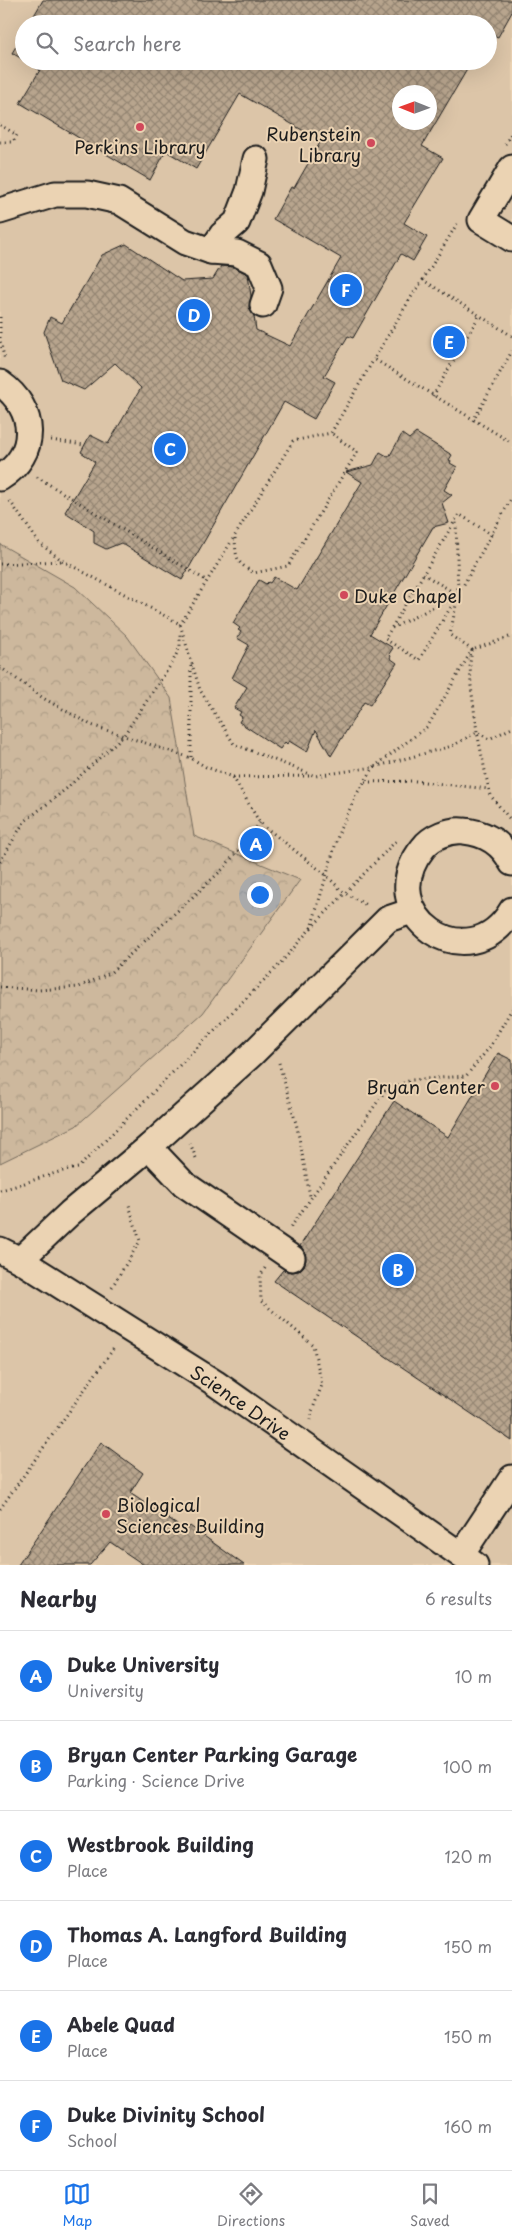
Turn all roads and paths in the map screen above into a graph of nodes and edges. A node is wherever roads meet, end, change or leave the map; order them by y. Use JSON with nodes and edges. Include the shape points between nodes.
{"nodes":[{"id":1,"x":0,"y":125,"type":"edge"},
{"id":2,"x":0,"y":142,"type":"edge"},
{"id":3,"x":256,"y":159,"type":"dead end"},
{"id":4,"x":512,"y":168,"type":"edge"},
{"id":5,"x":0,"y":211,"type":"edge"},
{"id":6,"x":512,"y":239,"type":"edge"},
{"id":7,"x":212,"y":251,"type":"junction"},
{"id":8,"x":263,"y":304,"type":"dead end"},
{"id":9,"x":479,"y":316,"type":"junction"},
{"id":10,"x":512,"y":336,"type":"edge"},
{"id":11,"x":512,"y":351,"type":"edge"},
{"id":12,"x":374,"y":359,"type":"junction"},
{"id":13,"x":0,"y":383,"type":"edge"},
{"id":14,"x":433,"y":396,"type":"junction"},
{"id":15,"x":473,"y":421,"type":"junction"},
{"id":16,"x":331,"y":433,"type":"junction"},
{"id":17,"x":46,"y":440,"type":"dead end"},
{"id":18,"x":512,"y":443,"type":"edge"},
{"id":19,"x":84,"y":445,"type":"dead end"},
{"id":20,"x":30,"y":474,"type":"dead end"},
{"id":21,"x":4,"y":488,"type":"edge"},
{"id":22,"x":512,"y":497,"type":"edge"},
{"id":23,"x":456,"y":520,"type":"junction"},
{"id":24,"x":492,"y":535,"type":"junction"},
{"id":25,"x":235,"y":538,"type":"junction"},
{"id":26,"x":63,"y":560,"type":"junction"},
{"id":27,"x":0,"y":564,"type":"edge"},
{"id":28,"x":423,"y":574,"type":"junction"},
{"id":29,"x":207,"y":581,"type":"junction"},
{"id":30,"x":458,"y":595,"type":"junction"},
{"id":31,"x":180,"y":624,"type":"junction"},
{"id":32,"x":392,"y":628,"type":"junction"},
{"id":33,"x":512,"y":636,"type":"edge"},
{"id":34,"x":472,"y":650,"type":"junction"},
{"id":35,"x":190,"y":660,"type":"junction"},
{"id":36,"x":0,"y":667,"type":"edge"},
{"id":37,"x":512,"y":728,"type":"edge"},
{"id":38,"x":477,"y":732,"type":"junction"},
{"id":39,"x":124,"y":736,"type":"junction"},
{"id":40,"x":191,"y":758,"type":"junction"},
{"id":41,"x":374,"y":767,"type":"junction"},
{"id":42,"x":315,"y":776,"type":"junction"},
{"id":43,"x":233,"y":777,"type":"junction"},
{"id":44,"x":365,"y":782,"type":"junction"},
{"id":45,"x":489,"y":789,"type":"junction"},
{"id":46,"x":511,"y":821,"type":"edge"},
{"id":47,"x":260,"y":823,"type":"junction"},
{"id":48,"x":0,"y":862,"type":"edge"},
{"id":49,"x":512,"y":863,"type":"edge"},
{"id":50,"x":326,"y":875,"type":"junction"},
{"id":51,"x":512,"y":910,"type":"edge"},
{"id":52,"x":412,"y":911,"type":"junction"},
{"id":53,"x":388,"y":919,"type":"junction"},
{"id":54,"x":0,"y":987,"type":"edge"},
{"id":55,"x":512,"y":1009,"type":"edge"},
{"id":56,"x":269,"y":1037,"type":"junction"},
{"id":57,"x":149,"y":1147,"type":"junction"},
{"id":58,"x":0,"y":1190,"type":"edge"},
{"id":59,"x":310,"y":1196,"type":"junction"},
{"id":60,"x":129,"y":1205,"type":"dead end"},
{"id":61,"x":285,"y":1253,"type":"junction"},
{"id":62,"x":10,"y":1255,"type":"edge"},
{"id":63,"x":110,"y":1290,"type":"dead end"},
{"id":64,"x":128,"y":1328,"type":"junction"},
{"id":65,"x":311,"y":1423,"type":"dead end"},
{"id":66,"x":512,"y":1478,"type":"edge"},
{"id":67,"x":0,"y":1509,"type":"edge"},
{"id":68,"x":468,"y":1560,"type":"edge"}],
"edges":[{"from":1,"to":2,"type":"path","via":[[17,135],[13,142]]},
{"from":3,"to":7,"type":"street","via":[[249,191],[237,222],[222,235]]},
{"from":4,"to":6,"type":"street","via":[[481,220]]},
{"from":5,"to":7,"type":"street","via":[[55,194],[86,194],[119,201],[184,242]]},
{"from":7,"to":8,"type":"street","via":[[237,253],[259,264],[269,288]]},
{"from":9,"to":10,"type":"path"},
{"from":9,"to":12,"type":"path","via":[[423,280]]},
{"from":9,"to":14,"type":"path"},
{"from":11,"to":15,"type":"path"},
{"from":12,"to":14,"type":"path"},
{"from":12,"to":16,"type":"path"},
{"from":13,"to":21,"type":"street","via":[[24,408],[29,425],[28,442],[22,458],[11,471]]},
{"from":14,"to":15,"type":"path"},
{"from":15,"to":18,"type":"path"},
{"from":16,"to":25,"type":"path","via":[[293,441]]},
{"from":16,"to":25,"type":"path","via":[[357,452],[288,566],[254,573],[240,564],[235,552]]},
{"from":17,"to":19,"type":"path"},
{"from":20,"to":29,"type":"path"},
{"from":21,"to":26,"type":"path","via":[[39,543]]},
{"from":22,"to":24,"type":"path"},
{"from":23,"to":24,"type":"path","via":[[459,514]]},
{"from":23,"to":28,"type":"path"},
{"from":23,"to":30,"type":"path"},
{"from":24,"to":30,"type":"path"},
{"from":25,"to":29,"type":"path"},
{"from":26,"to":27,"type":"path"},
{"from":26,"to":31,"type":"path"},
{"from":28,"to":30,"type":"path"},
{"from":28,"to":32,"type":"path"},
{"from":29,"to":31,"type":"path"},
{"from":30,"to":32,"type":"path"},
{"from":30,"to":32,"type":"path","via":[[419,660],[385,639]]},
{"from":30,"to":34,"type":"path","via":[[450,635]]},
{"from":31,"to":35,"type":"path"},
{"from":31,"to":39,"type":"path","via":[[180,647],[176,655]]},
{"from":33,"to":34,"type":"path"},
{"from":34,"to":38,"type":"path","via":[[471,686]]},
{"from":34,"to":41,"type":"path","via":[[428,726]]},
{"from":35,"to":40,"type":"path"},
{"from":35,"to":42,"type":"path","via":[[200,690],[234,744]]},
{"from":36,"to":39,"type":"path","via":[[67,712]]},
{"from":37,"to":38,"type":"path","via":[[489,739]]},
{"from":38,"to":41,"type":"path","via":[[452,746]]},
{"from":38,"to":45,"type":"path"},
{"from":39,"to":40,"type":"path"},
{"from":39,"to":48,"type":"path","via":[[24,822]]},
{"from":40,"to":43,"type":"path"},
{"from":41,"to":42,"type":"path"},
{"from":41,"to":44,"type":"path"},
{"from":42,"to":43,"type":"path"},
{"from":43,"to":47,"type":"path"},
{"from":44,"to":45,"type":"path","via":[[415,781]]},
{"from":44,"to":50,"type":"path","via":[[340,829]]},
{"from":45,"to":46,"type":"path"},
{"from":47,"to":50,"type":"path"},
{"from":47,"to":54,"type":"path","via":[[224,869],[110,973],[79,987],[39,990]]},
{"from":49,"to":52,"type":"street","via":[[494,841],[478,833],[460,830],[442,834],[426,844],[408,875],[407,893]]},
{"from":50,"to":53,"type":"path","via":[[342,891]]},
{"from":50,"to":58,"type":"path","via":[[310,928],[278,966],[99,1148],[78,1168],[56,1171]]},
{"from":51,"to":52,"type":"street","via":[[505,922],[491,934],[474,941],[456,942],[423,926]]},
{"from":52,"to":53,"type":"street"},
{"from":53,"to":56,"type":"street"},
{"from":55,"to":59,"type":"path","via":[[489,1048],[466,1076],[411,1080],[385,1091]]},
{"from":56,"to":57,"type":"street"},
{"from":56,"to":59,"type":"path","via":[[297,1127]]},
{"from":57,"to":61,"type":"street","via":[[184,1184]]},
{"from":57,"to":62,"type":"street","via":[[70,1213]]},
{"from":59,"to":61,"type":"path"},
{"from":60,"to":63,"type":"path","via":[[140,1241]]},
{"from":61,"to":65,"type":"path","via":[[260,1276],[261,1302],[313,1345],[322,1385]]},
{"from":62,"to":64,"type":"street","name":"Science Drive"},
{"from":64,"to":67,"type":"path"},
{"from":64,"to":68,"type":"street","name":"Science Drive","via":[[215,1384]]},
{"from":66,"to":68,"type":"street"}]}
